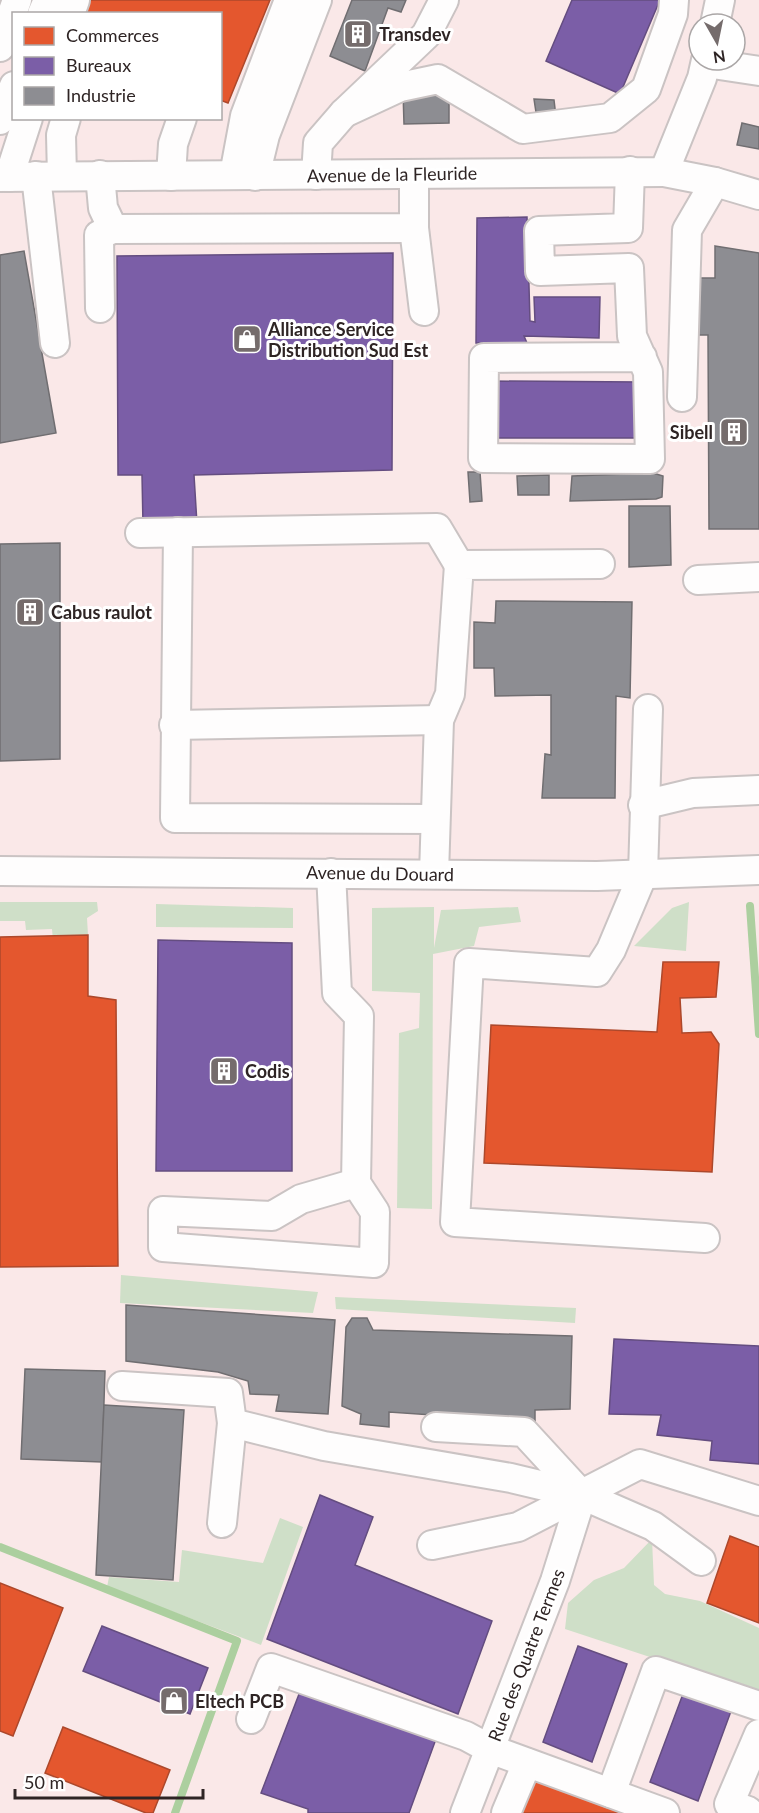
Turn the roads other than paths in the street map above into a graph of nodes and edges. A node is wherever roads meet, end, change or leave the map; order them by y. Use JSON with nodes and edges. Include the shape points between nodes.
{"nodes":[{"id":1,"x":289,"y":0,"type":"edge"},
{"id":2,"x":317,"y":0,"type":"edge"},
{"id":3,"x":444,"y":0,"type":"edge"},
{"id":4,"x":674,"y":0,"type":"edge"},
{"id":5,"x":12,"y":14,"type":"edge"},
{"id":6,"x":0,"y":47,"type":"edge"},
{"id":7,"x":702,"y":72,"type":"edge"},
{"id":8,"x":12,"y":91,"type":"edge"},
{"id":9,"x":344,"y":113,"type":"junction"},
{"id":10,"x":0,"y":120,"type":"edge"},
{"id":11,"x":28,"y":120,"type":"edge"},
{"id":12,"x":65,"y":120,"type":"edge"},
{"id":13,"x":181,"y":120,"type":"edge"},
{"id":14,"x":630,"y":171,"type":"junction"},
{"id":15,"x":664,"y":172,"type":"junction"},
{"id":16,"x":414,"y":174,"type":"junction"},
{"id":17,"x":316,"y":175,"type":"junction"},
{"id":18,"x":100,"y":176,"type":"junction"},
{"id":19,"x":171,"y":176,"type":"junction"},
{"id":20,"x":244,"y":176,"type":"junction"},
{"id":21,"x":27,"y":177,"type":"edge"},
{"id":22,"x":715,"y":182,"type":"junction"},
{"id":23,"x":759,"y":195,"type":"edge"},
{"id":24,"x":414,"y":228,"type":"junction"},
{"id":25,"x":628,"y":228,"type":"junction"},
{"id":26,"x":113,"y":229,"type":"junction"},
{"id":27,"x":629,"y":268,"type":"junction"},
{"id":28,"x":100,"y":308,"type":"dead end"},
{"id":29,"x":424,"y":311,"type":"dead end"},
{"id":30,"x":55,"y":343,"type":"dead end"},
{"id":31,"x":642,"y":357,"type":"junction"},
{"id":32,"x":682,"y":398,"type":"dead end"},
{"id":33,"x":178,"y":532,"type":"junction"},
{"id":34,"x":141,"y":533,"type":"dead end"},
{"id":35,"x":600,"y":564,"type":"dead end"},
{"id":36,"x":459,"y":565,"type":"junction"},
{"id":37,"x":759,"y":577,"type":"edge"},
{"id":38,"x":698,"y":580,"type":"dead end"},
{"id":39,"x":648,"y":709,"type":"dead end"},
{"id":40,"x":439,"y":720,"type":"junction"},
{"id":41,"x":174,"y":725,"type":"junction"},
{"id":42,"x":759,"y":790,"type":"edge"},
{"id":43,"x":643,"y":805,"type":"junction"},
{"id":44,"x":435,"y":819,"type":"junction"},
{"id":45,"x":759,"y":870,"type":"edge"},
{"id":46,"x":0,"y":871,"type":"edge"},
{"id":47,"x":331,"y":873,"type":"junction"},
{"id":48,"x":434,"y":874,"type":"junction"},
{"id":49,"x":643,"y":874,"type":"junction"},
{"id":50,"x":356,"y":1183,"type":"junction"},
{"id":51,"x":705,"y":1238,"type":"dead end"},
{"id":52,"x":122,"y":1386,"type":"dead end"},
{"id":53,"x":232,"y":1423,"type":"junction"},
{"id":54,"x":436,"y":1426,"type":"dead end"},
{"id":55,"x":582,"y":1496,"type":"junction"},
{"id":56,"x":759,"y":1501,"type":"edge"},
{"id":57,"x":222,"y":1523,"type":"dead end"},
{"id":58,"x":432,"y":1545,"type":"dead end"},
{"id":59,"x":701,"y":1561,"type":"dead end"},
{"id":60,"x":759,"y":1706,"type":"edge"},
{"id":61,"x":251,"y":1719,"type":"dead end"},
{"id":62,"x":759,"y":1734,"type":"edge"},
{"id":63,"x":490,"y":1749,"type":"junction"},
{"id":64,"x":527,"y":1763,"type":"junction"},
{"id":65,"x":611,"y":1793,"type":"junction"},
{"id":66,"x":465,"y":1813,"type":"edge"},
{"id":67,"x":506,"y":1813,"type":"edge"},
{"id":68,"x":665,"y":1813,"type":"edge"},
{"id":69,"x":747,"y":1813,"type":"edge"}],
"edges":[{"from":1,"to":20,"type":"street","via":[[245,116]]},
{"from":2,"to":20,"type":"street","via":[[265,135]]},
{"from":3,"to":9,"type":"street","via":[[426,35]]},
{"from":4,"to":9,"type":"street","via":[[673,14],[646,89],[609,118],[523,129],[438,79],[400,87]]},
{"from":5,"to":6,"type":"street"},
{"from":7,"to":15,"type":"street"},
{"from":8,"to":10,"type":"street"},
{"from":9,"to":17,"type":"street","via":[[318,143]]},
{"from":11,"to":21,"type":"street"},
{"from":12,"to":21,"type":"street","via":[[61,135]]},
{"from":13,"to":19,"type":"street","via":[[173,144]]},
{"from":14,"to":15,"type":"street","name":"Avenue de la Fleuride"},
{"from":14,"to":16,"type":"street","name":"Avenue de la Fleuride"},
{"from":14,"to":25,"type":"street"},
{"from":15,"to":22,"type":"street","name":"Avenue de la Fleuride"},
{"from":16,"to":17,"type":"street","name":"Avenue de la Fleuride"},
{"from":16,"to":24,"type":"street"},
{"from":17,"to":20,"type":"street","name":"Avenue de la Fleuride"},
{"from":18,"to":19,"type":"street","name":"Avenue de la Fleuride"},
{"from":18,"to":21,"type":"street","name":"Avenue de la Fleuride"},
{"from":18,"to":26,"type":"street","via":[[103,208]]},
{"from":19,"to":20,"type":"street","name":"Avenue de la Fleuride"},
{"from":21,"to":30,"type":"street"},
{"from":22,"to":23,"type":"street","name":"Avenue de la Fleuride"},
{"from":22,"to":32,"type":"street","via":[[687,230]]},
{"from":24,"to":26,"type":"street"},
{"from":24,"to":29,"type":"street"},
{"from":25,"to":27,"type":"street"},
{"from":25,"to":27,"type":"street","via":[[539,231],[540,271]]},
{"from":26,"to":28,"type":"street","via":[[99,235]]},
{"from":27,"to":31,"type":"street","via":[[632,336]]},
{"from":31,"to":31,"type":"street","via":[[648,372],[650,459],[483,458],[484,358]]},
{"from":33,"to":34,"type":"street"},
{"from":33,"to":36,"type":"street","via":[[437,528]]},
{"from":33,"to":41,"type":"street"},
{"from":35,"to":36,"type":"street"},
{"from":36,"to":40,"type":"street","via":[[450,694]]},
{"from":37,"to":38,"type":"street"},
{"from":39,"to":43,"type":"street"},
{"from":40,"to":41,"type":"street"},
{"from":40,"to":44,"type":"street"},
{"from":41,"to":44,"type":"street","via":[[175,818]]},
{"from":42,"to":43,"type":"street","via":[[693,793]]},
{"from":43,"to":49,"type":"street"},
{"from":44,"to":48,"type":"street"},
{"from":45,"to":49,"type":"street","name":"Avenue du Douard"},
{"from":46,"to":47,"type":"street","name":"Avenue du Douard"},
{"from":47,"to":48,"type":"street","name":"Avenue du Douard"},
{"from":47,"to":50,"type":"street","via":[[337,993],[359,1016]]},
{"from":48,"to":49,"type":"street","name":"Avenue du Douard"},
{"from":49,"to":51,"type":"street","via":[[611,950],[597,972],[469,963],[455,1222]]},
{"from":50,"to":50,"type":"street","via":[[375,1212],[374,1263],[163,1247],[162,1210],[272,1216],[301,1199]]},
{"from":52,"to":53,"type":"street","via":[[228,1393]]},
{"from":53,"to":55,"type":"street","via":[[324,1446],[507,1478]]},
{"from":53,"to":57,"type":"street"},
{"from":54,"to":55,"type":"street","via":[[524,1432]]},
{"from":55,"to":56,"type":"street","via":[[640,1464]]},
{"from":55,"to":58,"type":"street","via":[[518,1527]]},
{"from":55,"to":59,"type":"street","via":[[653,1526]]},
{"from":55,"to":63,"type":"street","name":"Rue des Quatre Termes","via":[[555,1581]]},
{"from":60,"to":65,"type":"street","via":[[656,1671]]},
{"from":61,"to":63,"type":"street","via":[[271,1668],[466,1736]]},
{"from":62,"to":69,"type":"street","via":[[729,1804],[748,1810]]},
{"from":63,"to":64,"type":"street"},
{"from":63,"to":66,"type":"street","name":"Rue des Quatre Termes"},
{"from":64,"to":65,"type":"street"},
{"from":64,"to":67,"type":"street"},
{"from":65,"to":68,"type":"street"}]}
